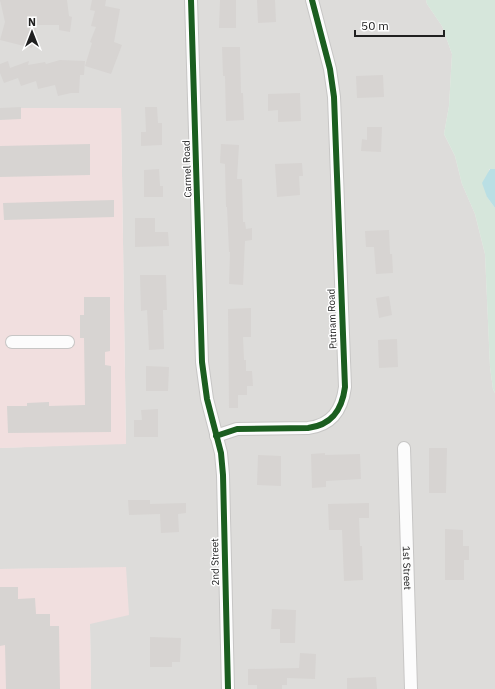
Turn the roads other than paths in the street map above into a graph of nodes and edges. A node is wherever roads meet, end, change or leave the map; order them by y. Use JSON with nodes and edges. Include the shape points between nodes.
{"nodes":[{"id":1,"x":191,"y":0,"type":"edge"},
{"id":2,"x":312,"y":0,"type":"edge"},
{"id":3,"x":12,"y":342,"type":"dead end"},
{"id":4,"x":68,"y":342,"type":"dead end"},
{"id":5,"x":216,"y":436,"type":"junction"},
{"id":6,"x":404,"y":448,"type":"dead end"},
{"id":7,"x":228,"y":689,"type":"edge"},
{"id":8,"x":411,"y":689,"type":"edge"}],
"edges":[{"from":1,"to":5,"type":"street","name":"Carmel Road","via":[[202,362]]},
{"from":2,"to":5,"type":"street","name":"Putnam Road","via":[[330,69],[334,97],[344,397],[335,414],[318,427],[237,429]]},
{"from":3,"to":4,"type":"street"},
{"from":5,"to":7,"type":"street","name":"2nd Street","via":[[223,475]]},
{"from":6,"to":8,"type":"street","name":"1st Street"}]}
